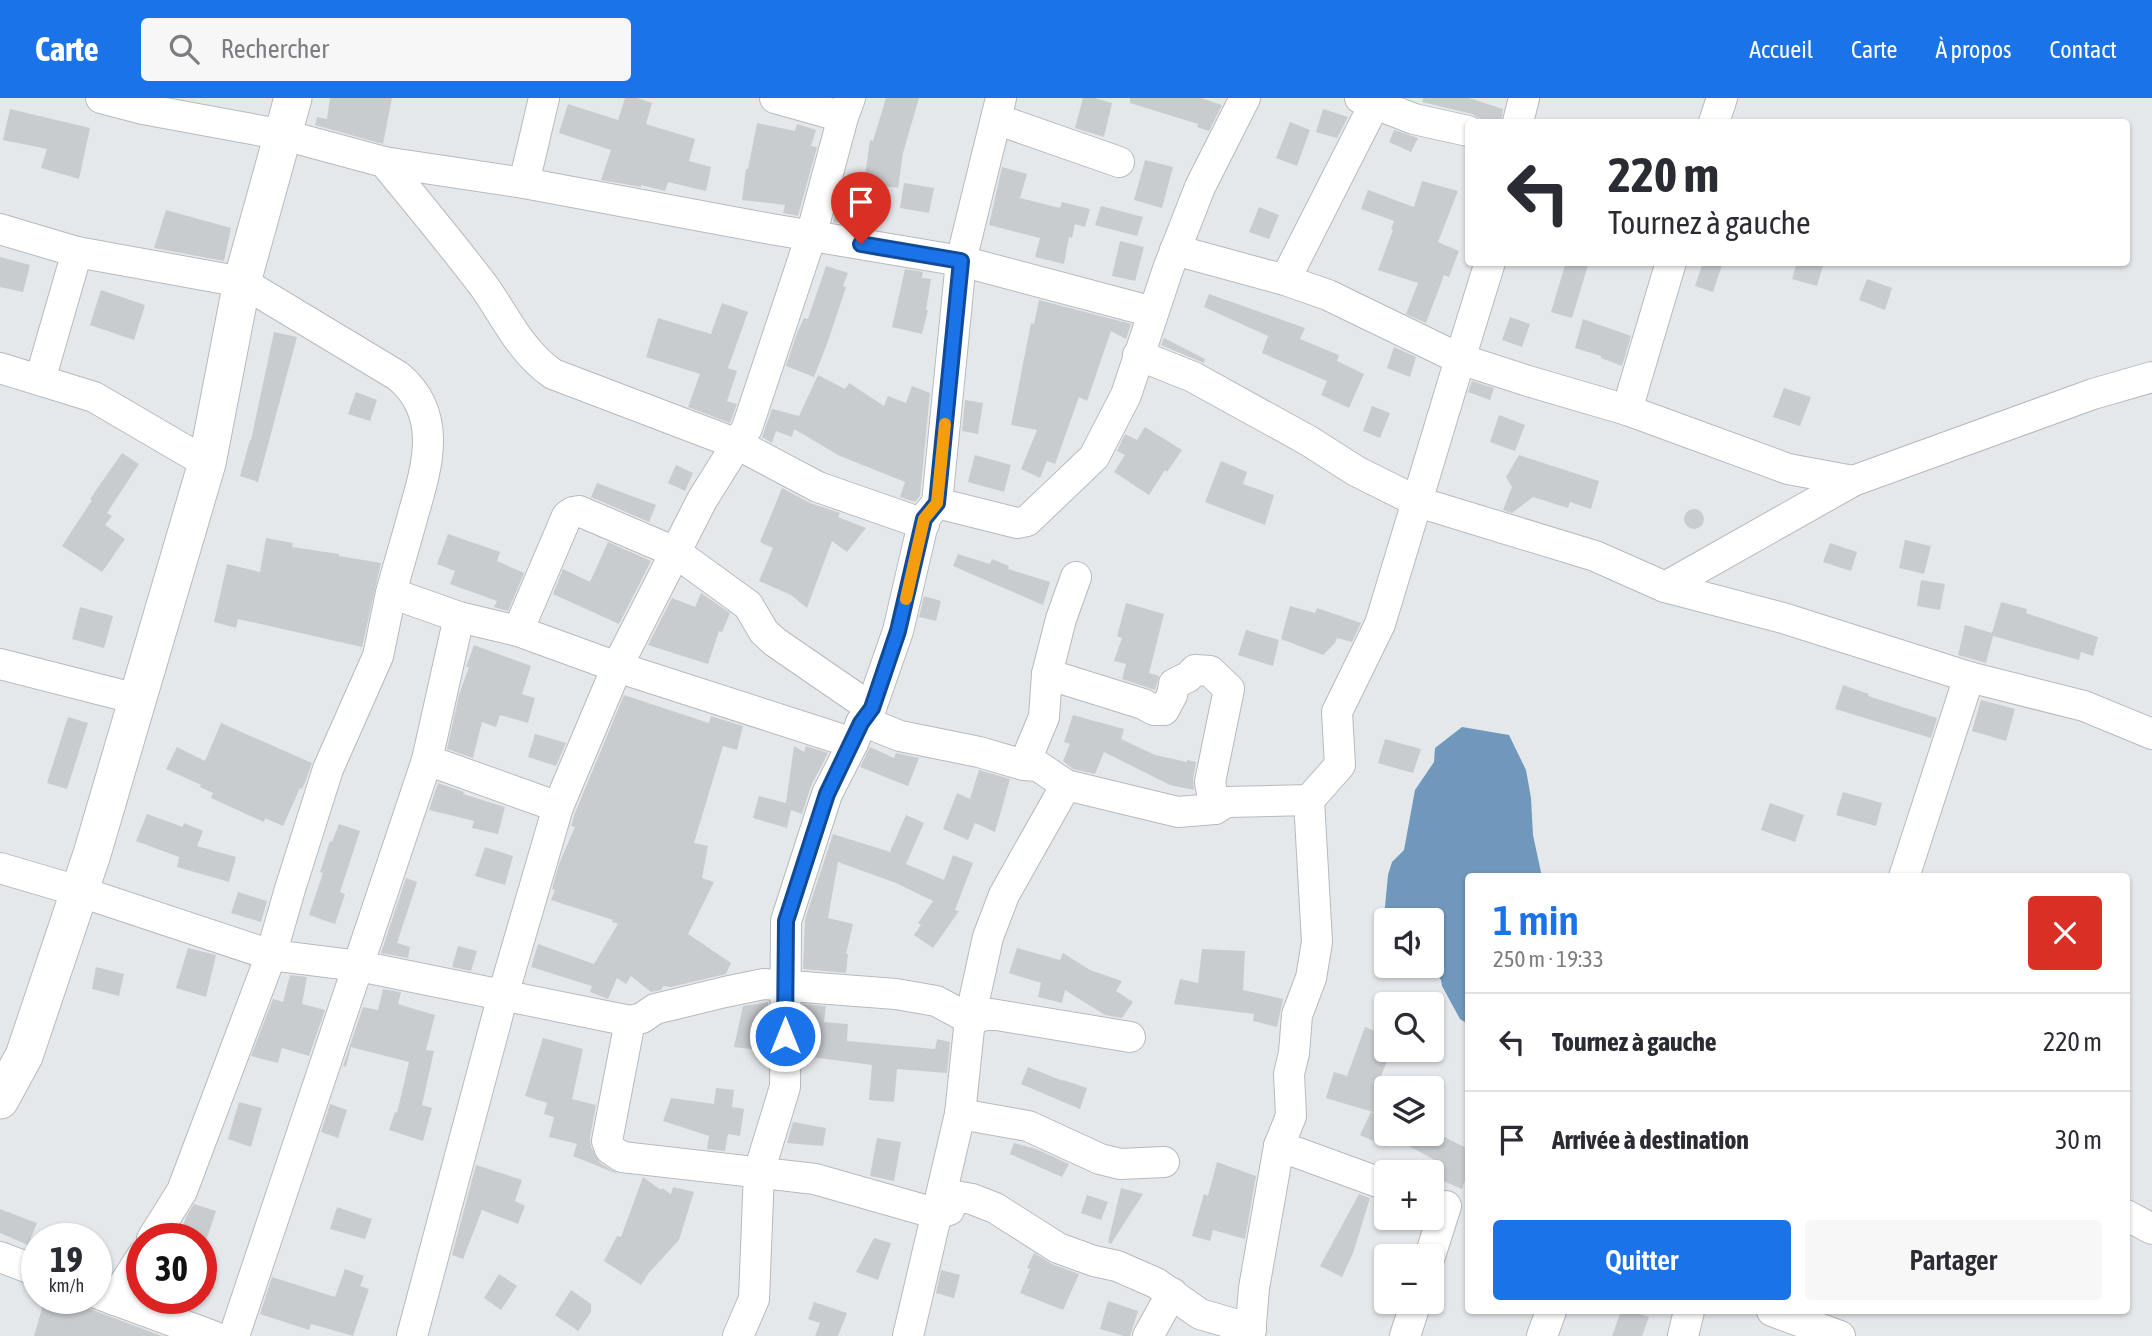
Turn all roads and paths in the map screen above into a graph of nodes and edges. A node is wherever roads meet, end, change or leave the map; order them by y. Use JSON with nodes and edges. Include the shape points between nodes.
{"nodes":[{"id":1,"x":102,"y":98,"type":"edge"},
{"id":2,"x":293,"y":98,"type":"edge"},
{"id":3,"x":544,"y":98,"type":"edge"},
{"id":4,"x":775,"y":98,"type":"edge"},
{"id":5,"x":1245,"y":98,"type":"edge"},
{"id":6,"x":1524,"y":98,"type":"edge"},
{"id":7,"x":1722,"y":98,"type":"edge"},
{"id":8,"x":1368,"y":100,"type":"edge"},
{"id":9,"x":846,"y":107,"type":"edge"},
{"id":10,"x":998,"y":109,"type":"edge"},
{"id":11,"x":1519,"y":119,"type":"edge"},
{"id":12,"x":1715,"y":119,"type":"edge"},
{"id":13,"x":1465,"y":130,"type":"edge"},
{"id":14,"x":284,"y":135,"type":"junction"},
{"id":15,"x":384,"y":162,"type":"junction"},
{"id":16,"x":1119,"y":162,"type":"dead end"},
{"id":17,"x":524,"y":183,"type":"junction"},
{"id":18,"x":0,"y":229,"type":"edge"},
{"id":19,"x":811,"y":236,"type":"junction"},
{"id":20,"x":1175,"y":250,"type":"junction"},
{"id":21,"x":77,"y":252,"type":"junction"},
{"id":22,"x":961,"y":261,"type":"junction"},
{"id":23,"x":1489,"y":266,"type":"edge"},
{"id":24,"x":1670,"y":266,"type":"edge"},
{"id":25,"x":1285,"y":279,"type":"junction"},
{"id":26,"x":242,"y":282,"type":"junction"},
{"id":27,"x":1153,"y":312,"type":"junction"},
{"id":28,"x":1138,"y":355,"type":"junction"},
{"id":29,"x":1460,"y":359,"type":"junction"},
{"id":30,"x":0,"y":368,"type":"edge"},
{"id":31,"x":2152,"y":377,"type":"edge"},
{"id":32,"x":40,"y":380,"type":"junction"},
{"id":33,"x":1627,"y":410,"type":"junction"},
{"id":34,"x":737,"y":444,"type":"junction"},
{"id":35,"x":207,"y":463,"type":"junction"},
{"id":36,"x":1853,"y":481,"type":"junction"},
{"id":37,"x":1418,"y":502,"type":"junction"},
{"id":38,"x":930,"y":513,"type":"junction"},
{"id":39,"x":675,"y":552,"type":"junction"},
{"id":40,"x":1076,"y":577,"type":"dead end"},
{"id":41,"x":1665,"y":587,"type":"junction"},
{"id":42,"x":391,"y":593,"type":"junction"},
{"id":43,"x":459,"y":617,"type":"junction"},
{"id":44,"x":518,"y":631,"type":"junction"},
{"id":45,"x":0,"y":664,"type":"edge"},
{"id":46,"x":617,"y":667,"type":"junction"},
{"id":47,"x":1047,"y":674,"type":"junction"},
{"id":48,"x":1969,"y":677,"type":"junction"},
{"id":49,"x":137,"y":699,"type":"junction"},
{"id":50,"x":862,"y":725,"type":"junction"},
{"id":51,"x":2152,"y":734,"type":"edge"},
{"id":52,"x":427,"y":760,"type":"junction"},
{"id":53,"x":1024,"y":765,"type":"junction"},
{"id":54,"x":1066,"y":785,"type":"junction"},
{"id":55,"x":1309,"y":800,"type":"junction"},
{"id":56,"x":558,"y":807,"type":"junction"},
{"id":57,"x":1214,"y":809,"type":"junction"},
{"id":58,"x":0,"y":868,"type":"edge"},
{"id":59,"x":1905,"y":873,"type":"edge"},
{"id":60,"x":78,"y":891,"type":"junction"},
{"id":61,"x":271,"y":955,"type":"junction"},
{"id":62,"x":359,"y":965,"type":"junction"},
{"id":63,"x":785,"y":985,"type":"junction"},
{"id":64,"x":503,"y":995,"type":"junction"},
{"id":65,"x":970,"y":1019,"type":"junction"},
{"id":66,"x":630,"y":1021,"type":"junction"},
{"id":67,"x":1130,"y":1037,"type":"dead end"},
{"id":68,"x":0,"y":1100,"type":"edge"},
{"id":69,"x":960,"y":1114,"type":"junction"},
{"id":70,"x":1279,"y":1146,"type":"junction"},
{"id":71,"x":1164,"y":1162,"type":"dead end"},
{"id":72,"x":759,"y":1172,"type":"junction"},
{"id":73,"x":1374,"y":1181,"type":"edge"},
{"id":74,"x":1449,"y":1207,"type":"edge"},
{"id":75,"x":938,"y":1214,"type":"junction"},
{"id":76,"x":2130,"y":1217,"type":"edge"},
{"id":77,"x":162,"y":1223,"type":"edge"},
{"id":78,"x":2152,"y":1229,"type":"edge"},
{"id":79,"x":1435,"y":1244,"type":"edge"},
{"id":80,"x":0,"y":1257,"type":"edge"},
{"id":81,"x":21,"y":1265,"type":"edge"},
{"id":82,"x":1172,"y":1293,"type":"junction"},
{"id":83,"x":121,"y":1310,"type":"edge"},
{"id":84,"x":1412,"y":1314,"type":"edge"},
{"id":85,"x":1550,"y":1314,"type":"edge"},
{"id":86,"x":1688,"y":1314,"type":"edge"},
{"id":87,"x":1777,"y":1314,"type":"edge"},
{"id":88,"x":1802,"y":1329,"type":"edge"},
{"id":89,"x":1250,"y":1332,"type":"edge"},
{"id":90,"x":213,"y":1336,"type":"edge"},
{"id":91,"x":234,"y":1336,"type":"edge"},
{"id":92,"x":412,"y":1336,"type":"edge"},
{"id":93,"x":738,"y":1336,"type":"edge"},
{"id":94,"x":908,"y":1336,"type":"edge"},
{"id":95,"x":1148,"y":1336,"type":"edge"},
{"id":96,"x":1405,"y":1336,"type":"edge"},
{"id":97,"x":1542,"y":1336,"type":"edge"},
{"id":98,"x":1683,"y":1336,"type":"edge"},
{"id":99,"x":1840,"y":1336,"type":"edge"}],
"edges":[{"from":1,"to":14,"type":"street"},
{"from":2,"to":14,"type":"street"},
{"from":3,"to":17,"type":"street"},
{"from":4,"to":9,"type":"street"},
{"from":5,"to":20,"type":"street","via":[[1200,187]]},
{"from":6,"to":11,"type":"street"},
{"from":7,"to":12,"type":"street"},
{"from":8,"to":13,"type":"street"},
{"from":8,"to":25,"type":"street"},
{"from":9,"to":19,"type":"street"},
{"from":10,"to":16,"type":"street"},
{"from":10,"to":22,"type":"street"},
{"from":14,"to":15,"type":"street"},
{"from":14,"to":26,"type":"street"},
{"from":15,"to":17,"type":"street"},
{"from":15,"to":34,"type":"street","via":[[485,288],[537,363],[553,374]]},
{"from":17,"to":19,"type":"street"},
{"from":18,"to":21,"type":"street"},
{"from":19,"to":22,"type":"street"},
{"from":19,"to":34,"type":"street","via":[[747,428]]},
{"from":20,"to":25,"type":"street"},
{"from":20,"to":27,"type":"street"},
{"from":21,"to":26,"type":"street"},
{"from":21,"to":32,"type":"street"},
{"from":22,"to":27,"type":"street"},
{"from":22,"to":38,"type":"street"},
{"from":23,"to":29,"type":"street"},
{"from":24,"to":33,"type":"street"},
{"from":25,"to":29,"type":"street"},
{"from":26,"to":35,"type":"street"},
{"from":26,"to":42,"type":"street","via":[[398,376],[419,402],[429,453]]},
{"from":27,"to":28,"type":"street"},
{"from":28,"to":37,"type":"street","via":[[1193,377]]},
{"from":28,"to":38,"type":"street","via":[[1126,395],[1094,457],[1027,521]]},
{"from":29,"to":33,"type":"street"},
{"from":29,"to":37,"type":"street"},
{"from":30,"to":32,"type":"street"},
{"from":31,"to":36,"type":"street"},
{"from":32,"to":35,"type":"street","via":[[94,397]]},
{"from":33,"to":36,"type":"street","via":[[1788,469]]},
{"from":34,"to":38,"type":"street","via":[[818,487]]},
{"from":34,"to":39,"type":"street"},
{"from":35,"to":49,"type":"street"},
{"from":36,"to":41,"type":"street"},
{"from":37,"to":41,"type":"street","via":[[1595,556]]},
{"from":37,"to":55,"type":"street","via":[[1380,624],[1337,712],[1340,765]]},
{"from":38,"to":50,"type":"street","via":[[898,631]]},
{"from":39,"to":44,"type":"street","via":[[586,513],[573,512],[567,516]]},
{"from":39,"to":46,"type":"street"},
{"from":39,"to":50,"type":"street","via":[[748,605],[764,632]]},
{"from":40,"to":47,"type":"street"},
{"from":41,"to":48,"type":"street","via":[[1783,618]]},
{"from":42,"to":43,"type":"street"},
{"from":42,"to":61,"type":"street","via":[[378,656],[328,769]]},
{"from":43,"to":44,"type":"street"},
{"from":43,"to":52,"type":"street"},
{"from":44,"to":46,"type":"street"},
{"from":45,"to":49,"type":"street"},
{"from":46,"to":50,"type":"street"},
{"from":46,"to":56,"type":"street"},
{"from":47,"to":53,"type":"street","via":[[1044,717]]},
{"from":47,"to":57,"type":"street","via":[[1164,710],[1174,684],[1195,670],[1210,671],[1229,689],[1210,782]]},
{"from":48,"to":51,"type":"street","via":[[2084,706]]},
{"from":48,"to":59,"type":"street"},
{"from":49,"to":60,"type":"street"},
{"from":50,"to":53,"type":"street"},
{"from":50,"to":63,"type":"street","via":[[827,794],[786,921]]},
{"from":52,"to":56,"type":"street"},
{"from":52,"to":62,"type":"street"},
{"from":53,"to":54,"type":"street","via":[[1038,766]]},
{"from":54,"to":57,"type":"street","via":[[1178,812]]},
{"from":54,"to":65,"type":"street","via":[[1004,895],[988,937]]},
{"from":55,"to":57,"type":"street","via":[[1226,802]]},
{"from":55,"to":70,"type":"street","via":[[1317,942],[1311,978],[1297,1015],[1289,1074],[1291,1116]]},
{"from":56,"to":64,"type":"street"},
{"from":58,"to":60,"type":"street"},
{"from":60,"to":61,"type":"street"},
{"from":60,"to":68,"type":"street","via":[[24,1056]]},
{"from":61,"to":62,"type":"street"},
{"from":61,"to":77,"type":"street","via":[[182,1191]]},
{"from":62,"to":64,"type":"street"},
{"from":62,"to":91,"type":"street"},
{"from":63,"to":65,"type":"street","via":[[923,998]]},
{"from":63,"to":66,"type":"street","via":[[725,992],[656,1009]]},
{"from":63,"to":72,"type":"street","via":[[785,1087]]},
{"from":64,"to":66,"type":"street"},
{"from":64,"to":92,"type":"street"},
{"from":65,"to":67,"type":"street","via":[[991,1014]]},
{"from":65,"to":69,"type":"street"},
{"from":66,"to":72,"type":"street","via":[[607,1141],[610,1149],[622,1157]]},
{"from":69,"to":71,"type":"street","via":[[1028,1126],[1120,1164]]},
{"from":69,"to":75,"type":"street"},
{"from":70,"to":73,"type":"street"},
{"from":70,"to":89,"type":"street"},
{"from":72,"to":75,"type":"street","via":[[831,1182]]},
{"from":72,"to":93,"type":"street","via":[[754,1299]]},
{"from":74,"to":79,"type":"street"},
{"from":75,"to":82,"type":"street","via":[[949,1210],[955,1196],[972,1199],[1011,1217],[1058,1248],[1117,1266]]},
{"from":75,"to":94,"type":"street"},
{"from":76,"to":78,"type":"street"},
{"from":80,"to":81,"type":"street"},
{"from":82,"to":89,"type":"street","via":[[1200,1314]]},
{"from":82,"to":95,"type":"street"},
{"from":83,"to":90,"type":"street"},
{"from":84,"to":96,"type":"street"},
{"from":85,"to":97,"type":"street"},
{"from":86,"to":98,"type":"street"},
{"from":87,"to":88,"type":"street"},
{"from":88,"to":99,"type":"street"}]}
